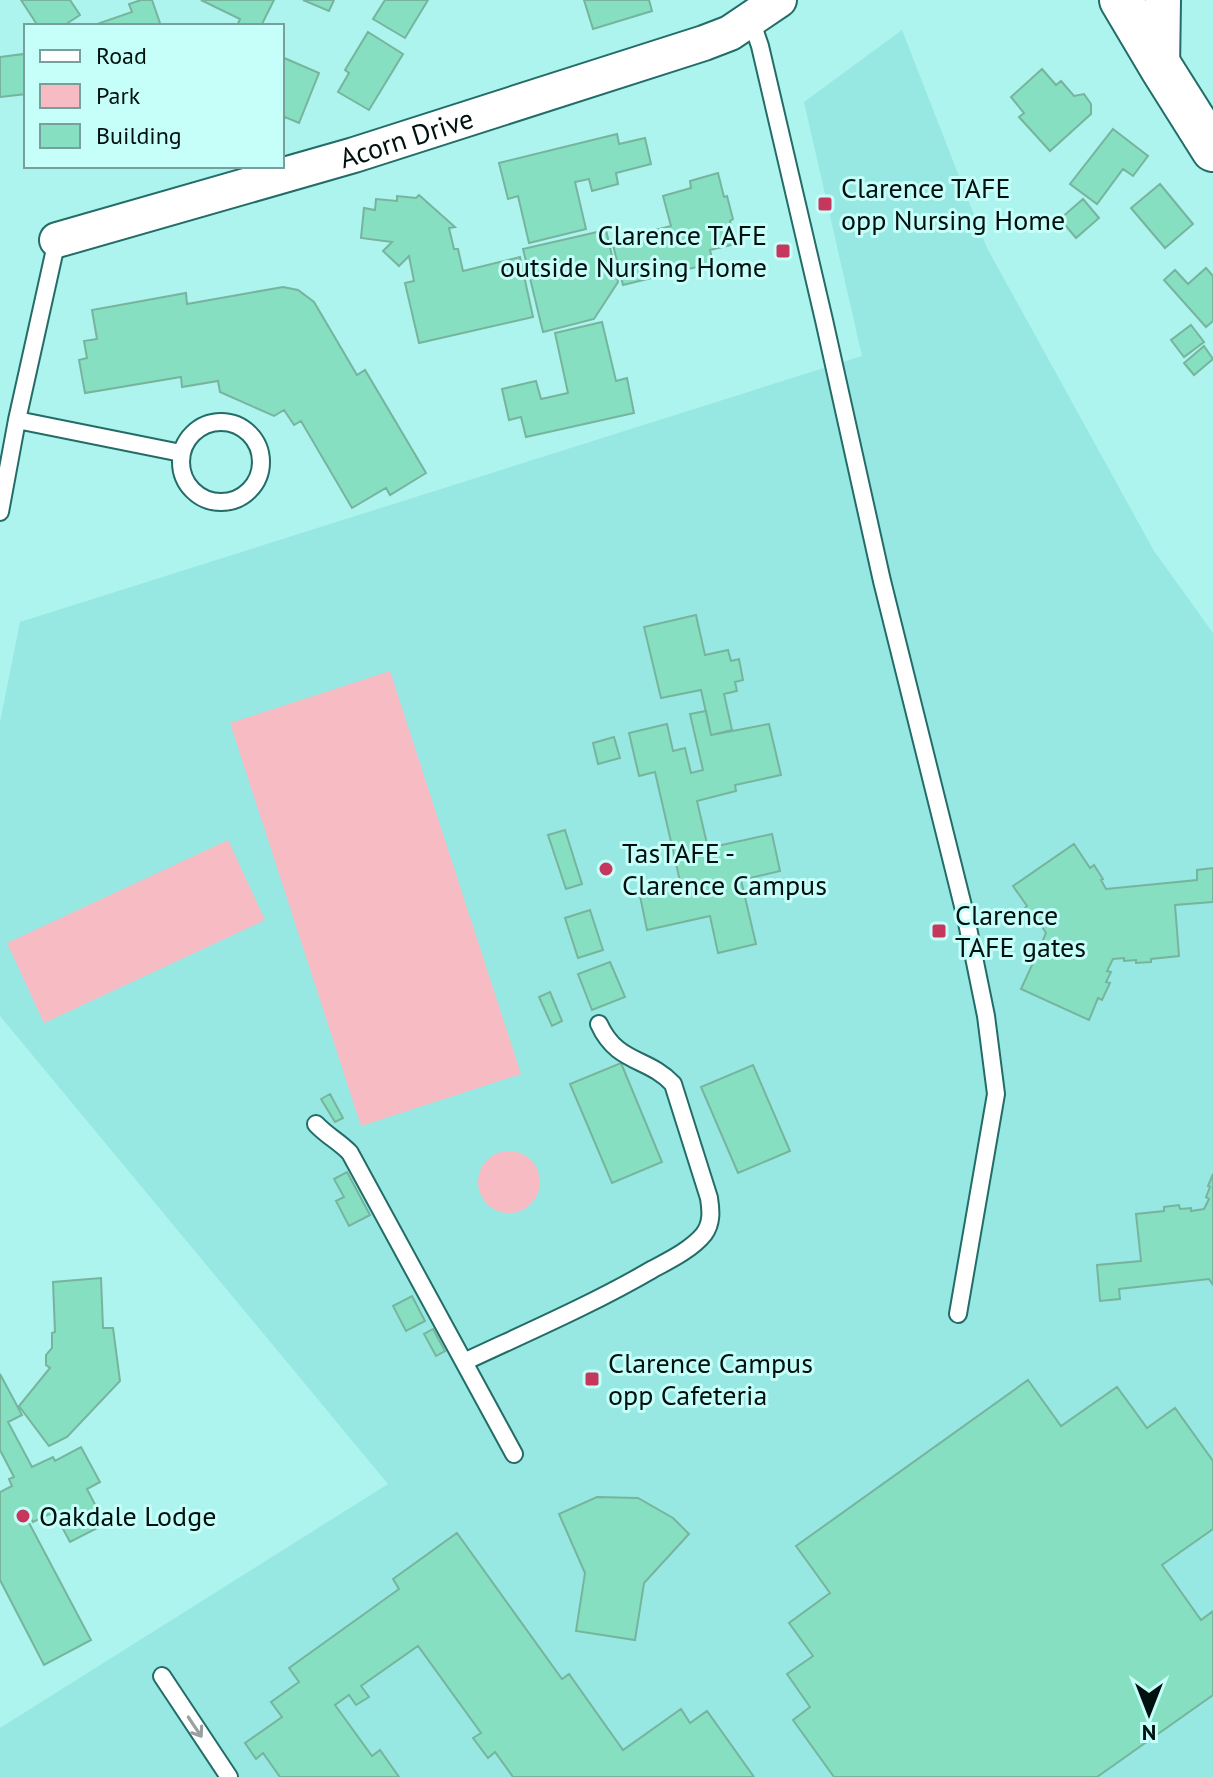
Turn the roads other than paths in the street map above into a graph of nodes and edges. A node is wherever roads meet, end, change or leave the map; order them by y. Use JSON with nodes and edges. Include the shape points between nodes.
{"nodes":[{"id":1,"x":779,"y":0,"type":"edge"},
{"id":2,"x":1121,"y":0,"type":"edge"},
{"id":3,"x":1163,"y":0,"type":"edge"},
{"id":4,"x":746,"y":10,"type":"edge"},
{"id":5,"x":1162,"y":69,"type":"junction"},
{"id":6,"x":1213,"y":150,"type":"edge"},
{"id":7,"x":57,"y":240,"type":"joint"},
{"id":8,"x":17,"y":420,"type":"junction"},
{"id":9,"x":181,"y":453,"type":"junction"},
{"id":10,"x":0,"y":512,"type":"edge"},
{"id":11,"x":599,"y":1024,"type":"dead end"},
{"id":12,"x":316,"y":1124,"type":"dead end"},
{"id":13,"x":958,"y":1314,"type":"dead end"},
{"id":14,"x":464,"y":1362,"type":"junction"},
{"id":15,"x":514,"y":1454,"type":"dead end"},
{"id":16,"x":162,"y":1676,"type":"dead end"},
{"id":17,"x":229,"y":1777,"type":"edge"}],
"edges":[{"from":1,"to":4,"type":"street","name":"Acorn Drive"},
{"from":2,"to":5,"type":"street"},
{"from":3,"to":5,"type":"street"},
{"from":4,"to":7,"type":"street","name":"Acorn Drive","via":[[730,33],[704,43],[400,140]]},
{"from":4,"to":13,"type":"lane","via":[[760,46],[986,1016],[996,1094]]},
{"from":5,"to":6,"type":"street"},
{"from":7,"to":8,"type":"lane"},
{"from":8,"to":9,"type":"lane"},
{"from":8,"to":10,"type":"lane"},
{"from":9,"to":9,"type":"lane","via":[[186,441],[206,424],[233,424],[255,440],[262,466],[258,479],[239,499],[213,503],[190,490],[183,479]]},
{"from":11,"to":14,"type":"lane","via":[[617,1050],[665,1074],[673,1084],[709,1198],[707,1229],[674,1257],[622,1288]]},
{"from":12,"to":14,"type":"lane","via":[[350,1153]]},
{"from":14,"to":15,"type":"lane"},
{"from":16,"to":17,"type":"lane","one_way":true}]}
